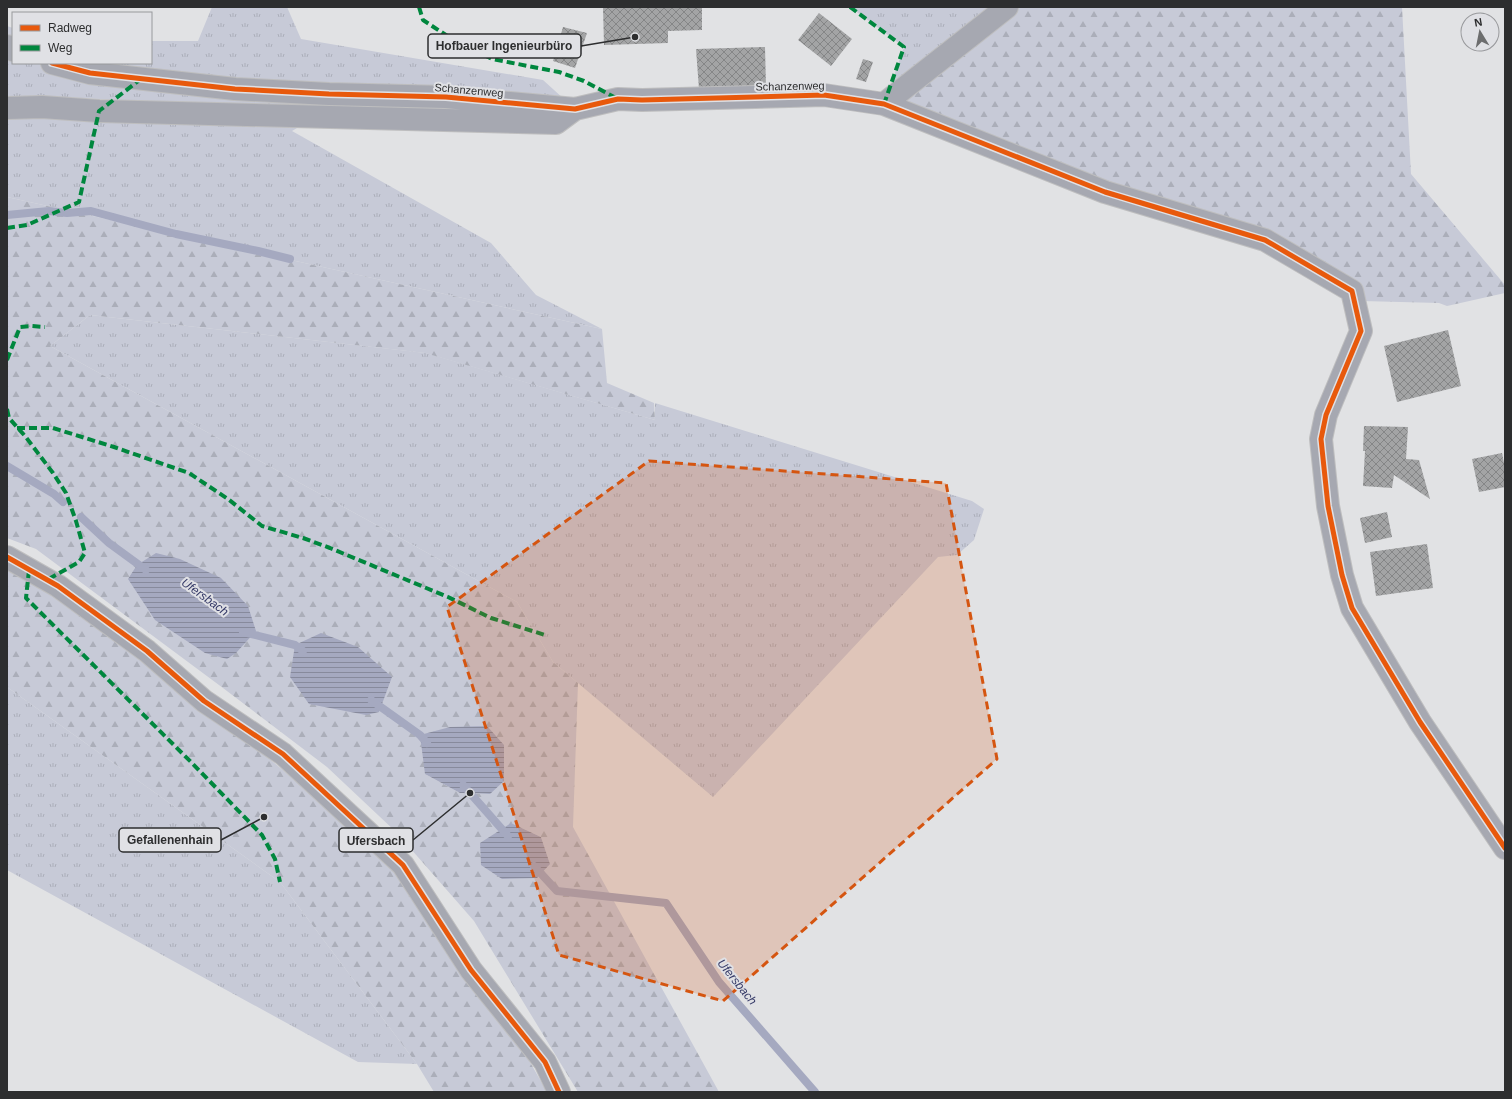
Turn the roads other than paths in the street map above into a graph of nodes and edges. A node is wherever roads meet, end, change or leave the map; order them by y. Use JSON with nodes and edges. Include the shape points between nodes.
{"nodes":[{"id":1,"x":1007,"y":7,"type":"edge"},
{"id":2,"x":56,"y":64,"type":"edge"},
{"id":3,"x":884,"y":104,"type":"junction"},
{"id":4,"x":7,"y":108,"type":"edge"},
{"id":5,"x":575,"y":109,"type":"junction"},
{"id":6,"x":7,"y":557,"type":"edge"},
{"id":7,"x":1505,"y":848,"type":"edge"},
{"id":8,"x":559,"y":1092,"type":"edge"}],
"edges":[{"from":1,"to":3,"type":"street"},
{"from":2,"to":5,"type":"street","name":"Schanzenweg","via":[[90,73],[235,89],[446,97]]},
{"from":3,"to":5,"type":"street","name":"Schanzenweg","via":[[824,95],[618,99]]},
{"from":3,"to":7,"type":"street","name":"Schanzenweg","via":[[1105,192],[1265,240],[1352,291],[1361,331],[1326,415],[1321,439],[1328,506],[1342,575],[1352,608],[1420,722]]},
{"from":4,"to":5,"type":"street","via":[[556,123]]},
{"from":6,"to":8,"type":"street","via":[[58,586],[147,651],[204,701],[283,754],[403,866],[471,970],[545,1062]]}]}
